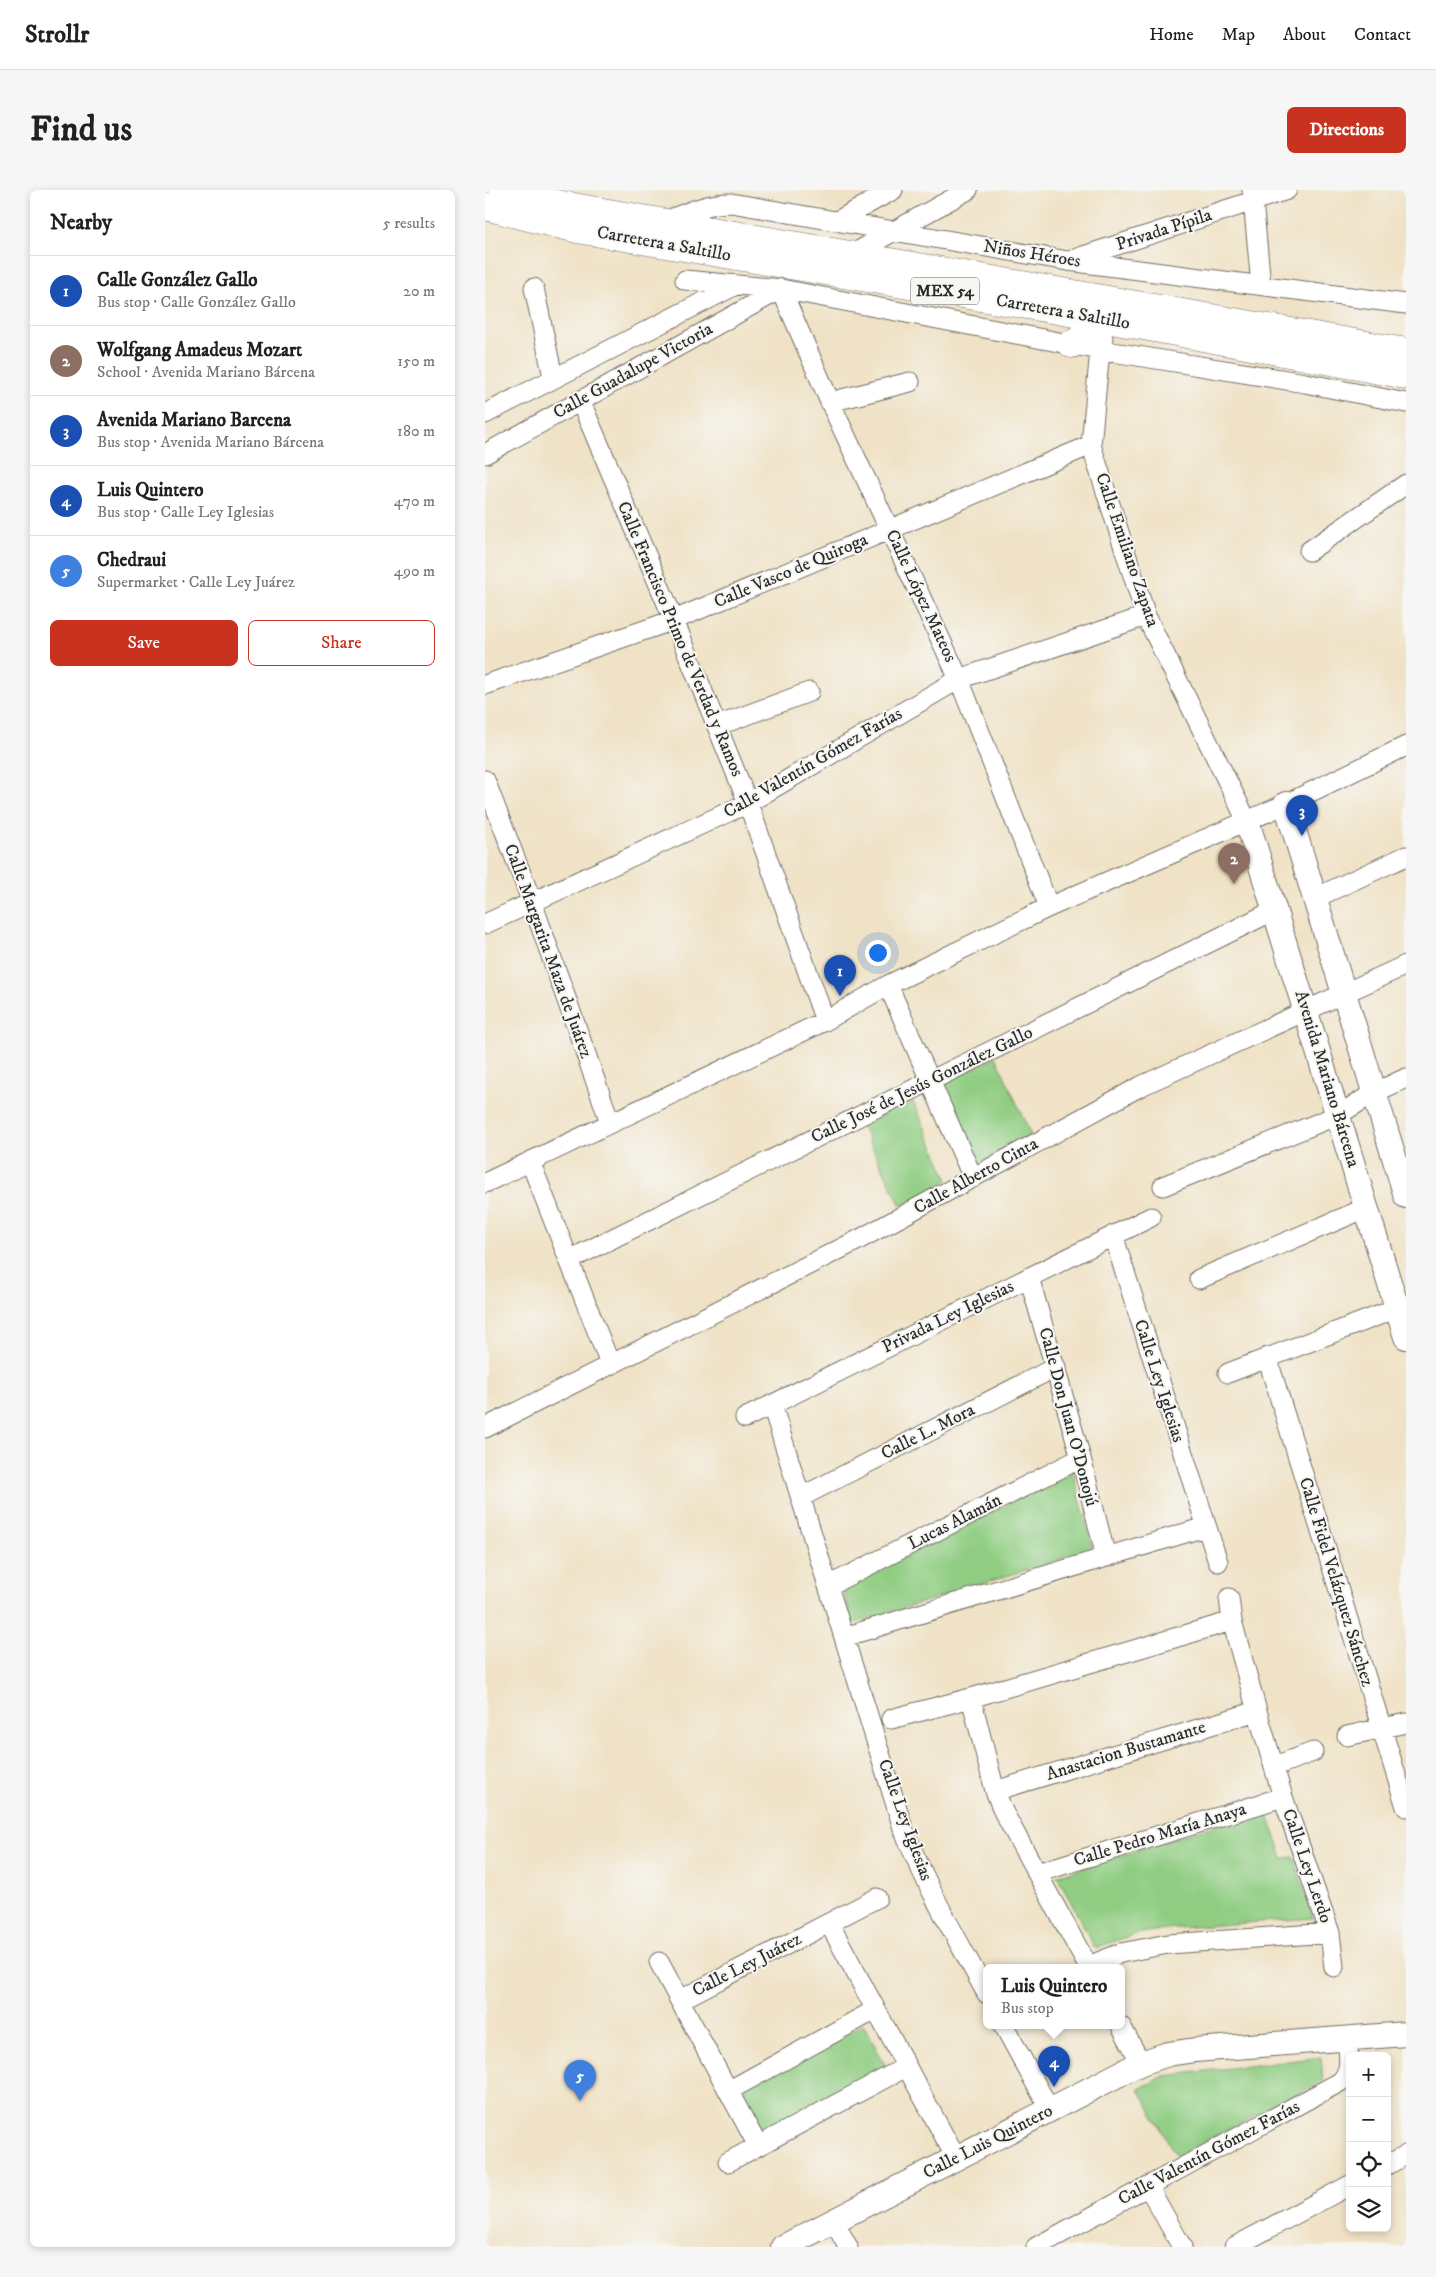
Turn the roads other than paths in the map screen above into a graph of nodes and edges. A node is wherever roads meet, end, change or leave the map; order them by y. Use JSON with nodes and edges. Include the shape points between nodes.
{"nodes":[{"id":1,"x":893,"y":190,"type":"edge"},
{"id":2,"x":968,"y":190,"type":"edge"},
{"id":3,"x":1287,"y":190,"type":"edge"},
{"id":4,"x":499,"y":194,"type":"edge"},
{"id":5,"x":1252,"y":196,"type":"edge"},
{"id":6,"x":485,"y":221,"type":"edge"},
{"id":7,"x":540,"y":221,"type":"junction"},
{"id":8,"x":837,"y":221,"type":"junction"},
{"id":9,"x":663,"y":222,"type":"junction"},
{"id":10,"x":894,"y":231,"type":"junction"},
{"id":11,"x":851,"y":255,"type":"junction"},
{"id":12,"x":1068,"y":261,"type":"junction"},
{"id":13,"x":685,"y":280,"type":"dead end"},
{"id":14,"x":734,"y":286,"type":"junction"},
{"id":15,"x":1261,"y":286,"type":"junction"},
{"id":16,"x":534,"y":288,"type":"dead end"},
{"id":17,"x":781,"y":289,"type":"junction"},
{"id":18,"x":1406,"y":304,"type":"edge"},
{"id":19,"x":1108,"y":320,"type":"junction"},
{"id":20,"x":1072,"y":344,"type":"junction"},
{"id":21,"x":1100,"y":350,"type":"junction"},
{"id":22,"x":1406,"y":352,"type":"edge"},
{"id":23,"x":1406,"y":374,"type":"edge"},
{"id":24,"x":553,"y":378,"type":"junction"},
{"id":25,"x":910,"y":382,"type":"dead end"},
{"id":26,"x":580,"y":400,"type":"junction"},
{"id":27,"x":829,"y":402,"type":"junction"},
{"id":28,"x":1406,"y":403,"type":"edge"},
{"id":29,"x":485,"y":414,"type":"edge"},
{"id":30,"x":1091,"y":444,"type":"junction"},
{"id":31,"x":485,"y":454,"type":"edge"},
{"id":32,"x":1406,"y":484,"type":"edge"},
{"id":33,"x":889,"y":529,"type":"junction"},
{"id":34,"x":1309,"y":551,"type":"dead end"},
{"id":35,"x":1146,"y":616,"type":"junction"},
{"id":36,"x":674,"y":620,"type":"junction"},
{"id":37,"x":959,"y":679,"type":"junction"},
{"id":38,"x":485,"y":685,"type":"edge"},
{"id":39,"x":809,"y":692,"type":"dead end"},
{"id":40,"x":717,"y":726,"type":"junction"},
{"id":41,"x":1406,"y":746,"type":"edge"},
{"id":42,"x":485,"y":780,"type":"edge"},
{"id":43,"x":748,"y":803,"type":"junction"},
{"id":44,"x":1286,"y":804,"type":"junction"},
{"id":45,"x":1247,"y":821,"type":"junction"},
{"id":46,"x":1406,"y":856,"type":"edge"},
{"id":47,"x":1315,"y":898,"type":"junction"},
{"id":48,"x":532,"y":902,"type":"junction"},
{"id":49,"x":1049,"y":907,"type":"junction"},
{"id":50,"x":1275,"y":910,"type":"junction"},
{"id":51,"x":485,"y":924,"type":"edge"},
{"id":52,"x":1406,"y":965,"type":"edge"},
{"id":53,"x":888,"y":985,"type":"junction"},
{"id":54,"x":1344,"y":993,"type":"junction"},
{"id":55,"x":1306,"y":1011,"type":"junction"},
{"id":56,"x":825,"y":1021,"type":"junction"},
{"id":57,"x":1406,"y":1078,"type":"edge"},
{"id":58,"x":930,"y":1080,"type":"junction"},
{"id":59,"x":1374,"y":1093,"type":"junction"},
{"id":60,"x":1338,"y":1115,"type":"junction"},
{"id":61,"x":610,"y":1122,"type":"junction"},
{"id":62,"x":530,"y":1161,"type":"junction"},
{"id":63,"x":973,"y":1178,"type":"junction"},
{"id":64,"x":485,"y":1183,"type":"edge"},
{"id":65,"x":1163,"y":1186,"type":"dead end"},
{"id":66,"x":1406,"y":1196,"type":"edge"},
{"id":67,"x":1366,"y":1208,"type":"junction"},
{"id":68,"x":1151,"y":1216,"type":"dead end"},
{"id":69,"x":1113,"y":1235,"type":"junction"},
{"id":70,"x":569,"y":1260,"type":"junction"},
{"id":71,"x":1029,"y":1277,"type":"junction"},
{"id":72,"x":1199,"y":1279,"type":"dead end"},
{"id":73,"x":1402,"y":1307,"type":"edge"},
{"id":74,"x":1406,"y":1337,"type":"edge"},
{"id":75,"x":1267,"y":1357,"type":"junction"},
{"id":76,"x":610,"y":1364,"type":"junction"},
{"id":77,"x":1056,"y":1367,"type":"junction"},
{"id":78,"x":1228,"y":1373,"type":"dead end"},
{"id":79,"x":772,"y":1404,"type":"junction"},
{"id":80,"x":745,"y":1418,"type":"dead end"},
{"id":81,"x":485,"y":1428,"type":"edge"},
{"id":82,"x":1081,"y":1458,"type":"junction"},
{"id":83,"x":801,"y":1497,"type":"junction"},
{"id":84,"x":1205,"y":1526,"type":"junction"},
{"id":85,"x":1106,"y":1557,"type":"junction"},
{"id":86,"x":1218,"y":1562,"type":"dead end"},
{"id":87,"x":828,"y":1586,"type":"junction"},
{"id":88,"x":1229,"y":1598,"type":"dead end"},
{"id":89,"x":1232,"y":1621,"type":"junction"},
{"id":90,"x":844,"y":1637,"type":"junction"},
{"id":91,"x":971,"y":1698,"type":"junction"},
{"id":92,"x":1257,"y":1711,"type":"junction"},
{"id":93,"x":891,"y":1719,"type":"dead end"},
{"id":94,"x":1406,"y":1723,"type":"edge"},
{"id":95,"x":1382,"y":1728,"type":"junction"},
{"id":96,"x":1347,"y":1736,"type":"dead end"},
{"id":97,"x":1313,"y":1752,"type":"dead end"},
{"id":98,"x":1275,"y":1766,"type":"junction"},
{"id":99,"x":995,"y":1791,"type":"junction"},
{"id":100,"x":1283,"y":1797,"type":"junction"},
{"id":101,"x":1406,"y":1807,"type":"edge"},
{"id":102,"x":1037,"y":1873,"type":"junction"},
{"id":103,"x":877,"y":1898,"type":"dead end"},
{"id":104,"x":829,"y":1924,"type":"junction"},
{"id":105,"x":1330,"y":1933,"type":"junction"},
{"id":106,"x":659,"y":1962,"type":"dead end"},
{"id":107,"x":1087,"y":1964,"type":"edge"},
{"id":108,"x":1096,"y":1964,"type":"edge"},
{"id":109,"x":1333,"y":1967,"type":"dead end"},
{"id":110,"x":983,"y":1987,"type":"edge"},
{"id":111,"x":679,"y":2000,"type":"junction"},
{"id":112,"x":875,"y":2010,"type":"junction"},
{"id":113,"x":1006,"y":2029,"type":"edge"},
{"id":114,"x":1123,"y":2029,"type":"edge"},
{"id":115,"x":1406,"y":2034,"type":"edge"},
{"id":116,"x":1347,"y":2038,"type":"junction"},
{"id":117,"x":1141,"y":2062,"type":"junction"},
{"id":118,"x":906,"y":2067,"type":"junction"},
{"id":119,"x":728,"y":2091,"type":"junction"},
{"id":120,"x":1050,"y":2110,"type":"junction"},
{"id":121,"x":758,"y":2146,"type":"junction"},
{"id":122,"x":1406,"y":2156,"type":"edge"},
{"id":123,"x":956,"y":2158,"type":"junction"},
{"id":124,"x":728,"y":2162,"type":"dead end"},
{"id":125,"x":1391,"y":2164,"type":"edge"},
{"id":126,"x":1148,"y":2186,"type":"junction"},
{"id":127,"x":1346,"y":2187,"type":"edge"},
{"id":128,"x":834,"y":2221,"type":"junction"},
{"id":129,"x":783,"y":2247,"type":"edge"},
{"id":130,"x":848,"y":2247,"type":"edge"},
{"id":131,"x":1036,"y":2247,"type":"edge"},
{"id":132,"x":1182,"y":2247,"type":"edge"},
{"id":133,"x":1234,"y":2247,"type":"edge"}],
"edges":[{"from":1,"to":8,"type":"street"},
{"from":2,"to":10,"type":"street"},
{"from":3,"to":5,"type":"street","name":"Privada Pípila"},
{"from":4,"to":7,"type":"main road","name":"Carretera a Saltillo","number":"MEX 54"},
{"from":4,"to":9,"type":"main road","name":"Carretera a Saltillo","number":"MEX 54"},
{"from":5,"to":12,"type":"street","name":"Privada Pípila"},
{"from":5,"to":15,"type":"street"},
{"from":6,"to":7,"type":"street"},
{"from":7,"to":19,"type":"main road","name":"Carretera a Saltillo","number":"MEX 54"},
{"from":8,"to":9,"type":"street","name":"Niños Héroes","via":[[716,203]]},
{"from":8,"to":10,"type":"street","name":"Niños Héroes"},
{"from":9,"to":11,"type":"main road","name":"Carretera a Saltillo","number":"MEX 54"},
{"from":10,"to":11,"type":"street"},
{"from":10,"to":12,"type":"street","name":"Niños Héroes"},
{"from":11,"to":22,"type":"main road","name":"Carretera a Saltillo","number":"MEX 54"},
{"from":12,"to":15,"type":"street","name":"Niños Héroes"},
{"from":13,"to":14,"type":"street"},
{"from":14,"to":17,"type":"street"},
{"from":14,"to":24,"type":"street","name":"Calle Guadalupe Victoria"},
{"from":15,"to":18,"type":"street","name":"Niños Héroes"},
{"from":16,"to":24,"type":"street"},
{"from":17,"to":20,"type":"street"},
{"from":17,"to":26,"type":"street","name":"Calle Guadalupe Victoria"},
{"from":17,"to":27,"type":"street","name":"Calle López Mateos"},
{"from":19,"to":20,"type":"main road"},
{"from":19,"to":21,"type":"street","name":"Calle Emiliano Zapata"},
{"from":19,"to":23,"type":"main road","name":"Carretera a Saltillo","number":"MEX 54"},
{"from":20,"to":21,"type":"street"},
{"from":21,"to":28,"type":"street"},
{"from":21,"to":30,"type":"street","name":"Calle Emiliano Zapata"},
{"from":24,"to":29,"type":"street","name":"Calle Guadalupe Victoria"},
{"from":25,"to":27,"type":"street"},
{"from":26,"to":31,"type":"street","name":"Calle Guadalupe Victoria"},
{"from":26,"to":36,"type":"street","name":"Calle Francisco Primo de Verdad y Ramos"},
{"from":27,"to":33,"type":"street","name":"Calle López Mateos"},
{"from":30,"to":33,"type":"street","name":"Calle Vasco de Quiroga"},
{"from":30,"to":35,"type":"street","name":"Calle Emiliano Zapata"},
{"from":32,"to":34,"type":"street"},
{"from":33,"to":36,"type":"street","name":"Calle Vasco de Quiroga"},
{"from":33,"to":37,"type":"street","name":"Calle López Mateos"},
{"from":35,"to":37,"type":"street","name":"Calle Valentín Gómez Farías"},
{"from":35,"to":45,"type":"street","name":"Calle Emiliano Zapata"},
{"from":36,"to":38,"type":"street","name":"Calle Vasco de Quiroga"},
{"from":36,"to":40,"type":"street","name":"Calle Francisco Primo de Verdad y Ramos"},
{"from":37,"to":43,"type":"street","name":"Calle Valentín Gómez Farías"},
{"from":37,"to":49,"type":"street","name":"Calle López Mateos"},
{"from":39,"to":40,"type":"street"},
{"from":40,"to":43,"type":"street","name":"Calle Francisco Primo de Verdad y Ramos"},
{"from":41,"to":44,"type":"street"},
{"from":42,"to":48,"type":"street","name":"Calle Margarita Maza de Juárez"},
{"from":43,"to":48,"type":"street","name":"Calle Valentín Gómez Farías"},
{"from":43,"to":56,"type":"street","name":"Calle Francisco Primo de Verdad y Ramos"},
{"from":44,"to":45,"type":"street"},
{"from":44,"to":47,"type":"street"},
{"from":45,"to":49,"type":"street"},
{"from":45,"to":50,"type":"street","name":"Avenida Mariano Bárcena"},
{"from":46,"to":47,"type":"street"},
{"from":47,"to":54,"type":"street"},
{"from":48,"to":51,"type":"street","name":"Calle Valentín Gómez Farías"},
{"from":48,"to":61,"type":"street","name":"Calle Margarita Maza de Juárez"},
{"from":49,"to":53,"type":"street"},
{"from":50,"to":55,"type":"street","name":"Avenida Mariano Bárcena"},
{"from":50,"to":58,"type":"street","name":"Calle José de Jesús González Gallo"},
{"from":52,"to":54,"type":"street","name":"Calle Alberto Cinta"},
{"from":53,"to":56,"type":"street"},
{"from":53,"to":58,"type":"street"},
{"from":54,"to":55,"type":"street","name":"Calle Alberto Cinta"},
{"from":54,"to":59,"type":"street"},
{"from":55,"to":60,"type":"street","name":"Avenida Mariano Bárcena"},
{"from":55,"to":63,"type":"street","name":"Calle Alberto Cinta","via":[[1141,1086]]},
{"from":56,"to":61,"type":"street"},
{"from":57,"to":59,"type":"street"},
{"from":58,"to":63,"type":"street"},
{"from":58,"to":70,"type":"street","name":"Calle José de Jesús González Gallo"},
{"from":59,"to":60,"type":"street"},
{"from":59,"to":66,"type":"street"},
{"from":60,"to":65,"type":"street"},
{"from":60,"to":67,"type":"street","name":"Avenida Mariano Bárcena"},
{"from":61,"to":62,"type":"street"},
{"from":62,"to":64,"type":"street"},
{"from":62,"to":70,"type":"street"},
{"from":63,"to":76,"type":"street","name":"Calle Alberto Cinta","via":[[861,1240]]},
{"from":67,"to":72,"type":"street"},
{"from":67,"to":73,"type":"street","name":"Avenida Mariano Bárcena"},
{"from":68,"to":69,"type":"street","name":"Privada Ley Iglesias"},
{"from":69,"to":71,"type":"street","name":"Privada Ley Iglesias"},
{"from":69,"to":84,"type":"street","name":"Calle Ley Iglesias"},
{"from":70,"to":76,"type":"street"},
{"from":71,"to":77,"type":"street","name":"Calle Don Juan O'Donojú"},
{"from":71,"to":79,"type":"street","name":"Privada Ley Iglesias"},
{"from":73,"to":74,"type":"street","name":"Avenida Mariano Bárcena"},
{"from":73,"to":75,"type":"street"},
{"from":75,"to":78,"type":"street"},
{"from":75,"to":95,"type":"street","name":"Calle Fidel Velázquez Sánchez"},
{"from":76,"to":81,"type":"street","name":"Calle Alberto Cinta"},
{"from":77,"to":82,"type":"street","name":"Calle Don Juan O'Donojú"},
{"from":77,"to":83,"type":"street","name":"Calle L. Mora"},
{"from":79,"to":80,"type":"street","name":"Privada Ley Iglesias"},
{"from":79,"to":83,"type":"street","name":"Calle Ley Iglesias"},
{"from":82,"to":85,"type":"street","name":"Calle Don Juan O'Donojú"},
{"from":82,"to":87,"type":"street","name":"Lucas Alamán"},
{"from":83,"to":87,"type":"street","name":"Calle Ley Iglesias"},
{"from":84,"to":85,"type":"street"},
{"from":84,"to":86,"type":"street","name":"Calle Ley Iglesias"},
{"from":85,"to":90,"type":"street"},
{"from":87,"to":90,"type":"street","name":"Calle Ley Iglesias"},
{"from":88,"to":89,"type":"street","name":"Calle Ley Lerdo"},
{"from":89,"to":91,"type":"street"},
{"from":89,"to":92,"type":"street","name":"Calle Ley Lerdo"},
{"from":90,"to":110,"type":"street","name":"Calle Ley Iglesias","via":[[903,1828],[940,1909]]},
{"from":91,"to":93,"type":"street"},
{"from":91,"to":99,"type":"street","name":"Calle Ley Lerdo"},
{"from":92,"to":98,"type":"street","name":"Calle Ley Lerdo"},
{"from":92,"to":99,"type":"street","name":"Anastacion Bustamante"},
{"from":94,"to":95,"type":"street"},
{"from":95,"to":96,"type":"street"},
{"from":95,"to":101,"type":"street","name":"Calle Fidel Velázquez Sánchez"},
{"from":97,"to":98,"type":"street"},
{"from":98,"to":100,"type":"street","name":"Calle Ley Lerdo"},
{"from":99,"to":102,"type":"street","name":"Calle Ley Lerdo"},
{"from":100,"to":102,"type":"street","name":"Calle Pedro María Anaya"},
{"from":100,"to":105,"type":"street","name":"Calle Ley Lerdo"},
{"from":102,"to":107,"type":"street","name":"Calle Ley Lerdo"},
{"from":103,"to":104,"type":"street","name":"Calle Ley Juárez"},
{"from":104,"to":111,"type":"street","name":"Calle Ley Juárez"},
{"from":104,"to":112,"type":"street"},
{"from":105,"to":108,"type":"street","name":"Calle Ley Lerdo","via":[[1168,1944],[1121,1953]]},
{"from":105,"to":109,"type":"street"},
{"from":106,"to":111,"type":"street"},
{"from":111,"to":119,"type":"street","name":"Calle Ley Juárez"},
{"from":112,"to":118,"type":"street"},
{"from":112,"to":119,"type":"street"},
{"from":113,"to":120,"type":"street"},
{"from":114,"to":117,"type":"street"},
{"from":115,"to":116,"type":"street","name":"Calle Luis Quintero"},
{"from":116,"to":117,"type":"street","name":"Calle Luis Quintero","via":[[1195,2050]]},
{"from":116,"to":126,"type":"street","name":"Calle Valentín Gómez Farías","via":[[1349,2069],[1340,2082]]},
{"from":117,"to":120,"type":"street","name":"Calle Luis Quintero"},
{"from":118,"to":121,"type":"street"},
{"from":118,"to":123,"type":"street"},
{"from":119,"to":121,"type":"street","name":"Calle Ley Juárez"},
{"from":120,"to":123,"type":"street","name":"Calle Luis Quintero"},
{"from":121,"to":124,"type":"street"},
{"from":122,"to":125,"type":"street"},
{"from":123,"to":128,"type":"street","name":"Calle Luis Quintero"},
{"from":126,"to":131,"type":"street","name":"Calle Valentín Gómez Farías"},
{"from":126,"to":132,"type":"street"},
{"from":127,"to":133,"type":"street"},
{"from":128,"to":129,"type":"street","name":"Calle Luis Quintero"},
{"from":128,"to":130,"type":"street"}]}
